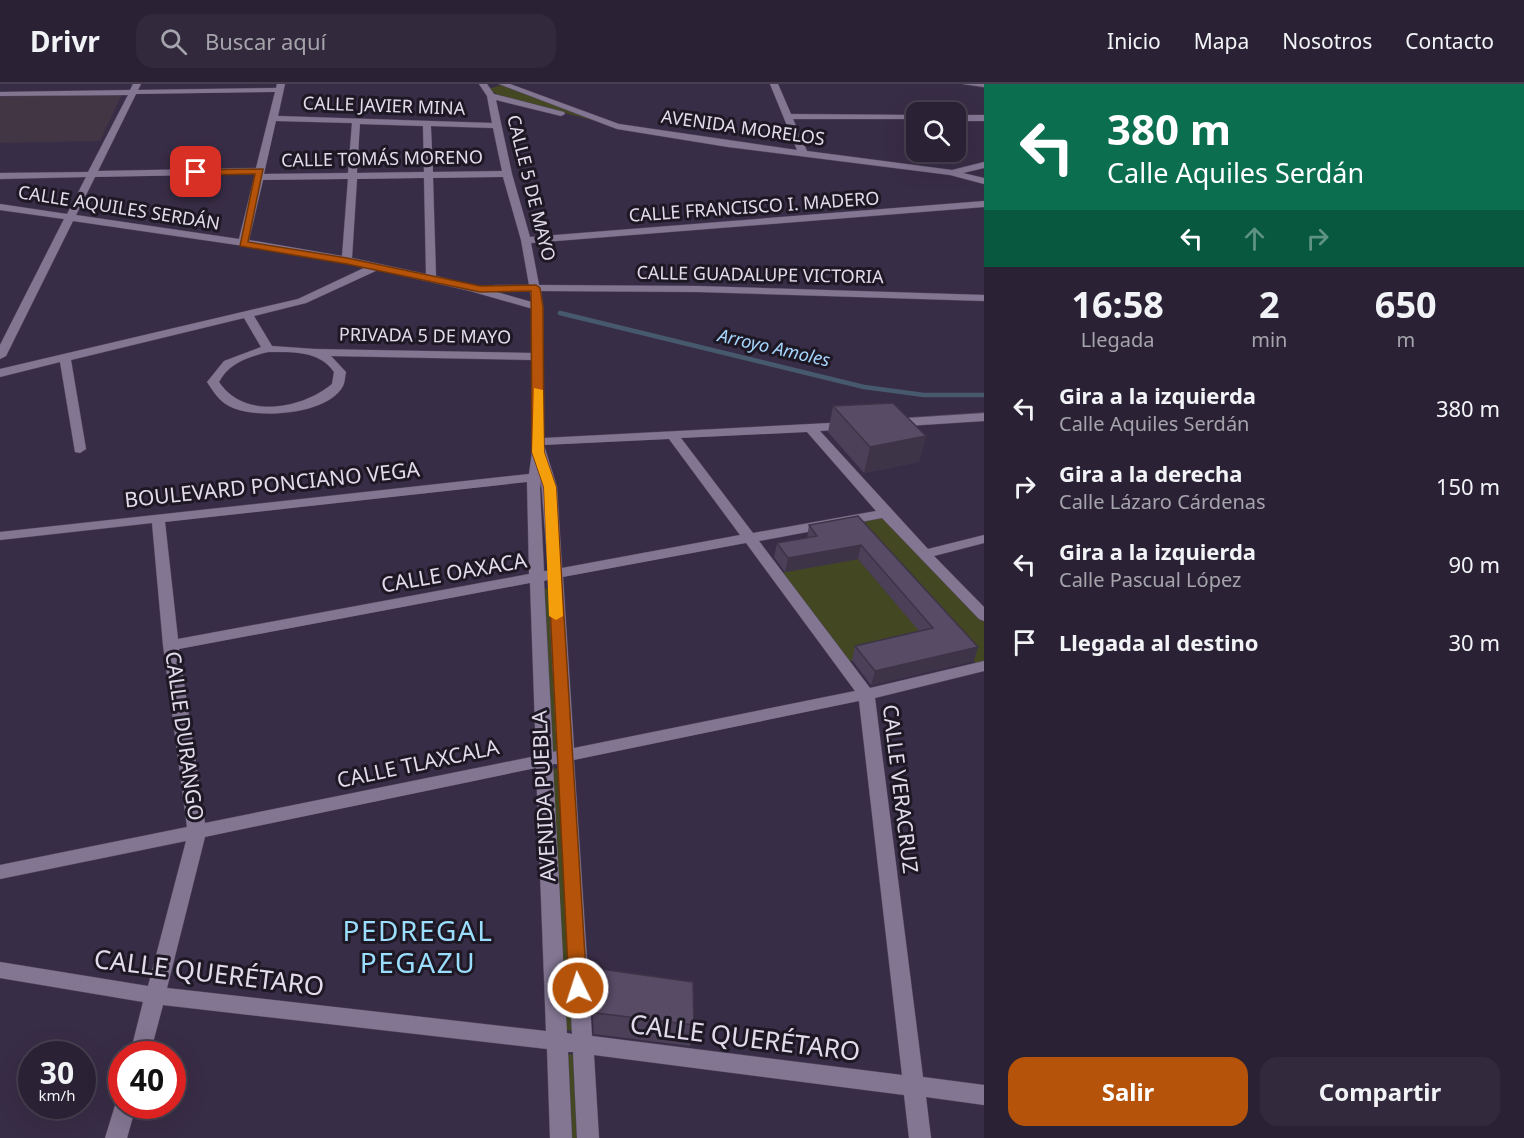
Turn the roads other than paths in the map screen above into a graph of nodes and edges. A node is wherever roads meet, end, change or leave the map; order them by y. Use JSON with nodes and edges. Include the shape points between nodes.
{"nodes":[{"id":1,"x":497,"y":84,"type":"edge"},
{"id":2,"x":503,"y":84,"type":"edge"},
{"id":3,"x":774,"y":84,"type":"edge"},
{"id":4,"x":966,"y":84,"type":"edge"},
{"id":5,"x":984,"y":85,"type":"edge"},
{"id":6,"x":280,"y":87,"type":"edge"},
{"id":7,"x":135,"y":88,"type":"edge"},
{"id":8,"x":487,"y":90,"type":"edge"},
{"id":9,"x":0,"y":94,"type":"edge"},
{"id":10,"x":788,"y":116,"type":"junction"},
{"id":11,"x":906,"y":117,"type":"edge"},
{"id":12,"x":271,"y":118,"type":"junction"},
{"id":13,"x":966,"y":118,"type":"edge"},
{"id":14,"x":984,"y":118,"type":"edge"},
{"id":15,"x":356,"y":122,"type":"junction"},
{"id":16,"x":427,"y":124,"type":"junction"},
{"id":17,"x":496,"y":126,"type":"junction"},
{"id":18,"x":617,"y":126,"type":"junction"},
{"id":19,"x":803,"y":153,"type":"junction"},
{"id":20,"x":984,"y":165,"type":"edge"},
{"id":21,"x":951,"y":172,"type":"junction"},
{"id":22,"x":91,"y":174,"type":"junction"},
{"id":23,"x":259,"y":174,"type":"junction"},
{"id":24,"x":429,"y":174,"type":"junction"},
{"id":25,"x":507,"y":174,"type":"junction"},
{"id":26,"x":353,"y":175,"type":"junction"},
{"id":27,"x":0,"y":176,"type":"edge"},
{"id":28,"x":984,"y":181,"type":"edge"},
{"id":29,"x":984,"y":204,"type":"edge"},
{"id":30,"x":0,"y":207,"type":"edge"},
{"id":31,"x":70,"y":218,"type":"junction"},
{"id":32,"x":526,"y":240,"type":"junction"},
{"id":33,"x":243,"y":244,"type":"junction"},
{"id":34,"x":347,"y":261,"type":"junction"},
{"id":35,"x":375,"y":267,"type":"junction"},
{"id":36,"x":431,"y":279,"type":"junction"},
{"id":37,"x":536,"y":288,"type":"junction"},
{"id":38,"x":480,"y":289,"type":"junction"},
{"id":39,"x":984,"y":298,"type":"edge"},
{"id":40,"x":538,"y":307,"type":"junction"},
{"id":41,"x":247,"y":314,"type":"junction"},
{"id":42,"x":268,"y":349,"type":"junction"},
{"id":43,"x":311,"y":352,"type":"junction"},
{"id":44,"x":0,"y":356,"type":"edge"},
{"id":45,"x":538,"y":357,"type":"junction"},
{"id":46,"x":65,"y":358,"type":"junction"},
{"id":47,"x":0,"y":373,"type":"edge"},
{"id":48,"x":984,"y":417,"type":"edge"},
{"id":49,"x":810,"y":428,"type":"junction"},
{"id":50,"x":673,"y":436,"type":"junction"},
{"id":51,"x":538,"y":447,"type":"junction"},
{"id":52,"x":80,"y":449,"type":"dead end"},
{"id":53,"x":541,"y":477,"type":"junction"},
{"id":54,"x":885,"y":513,"type":"junction"},
{"id":55,"x":158,"y":519,"type":"junction"},
{"id":56,"x":0,"y":536,"type":"edge"},
{"id":57,"x":748,"y":538,"type":"junction"},
{"id":58,"x":984,"y":539,"type":"edge"},
{"id":59,"x":925,"y":554,"type":"junction"},
{"id":60,"x":545,"y":578,"type":"junction"},
{"id":61,"x":984,"y":616,"type":"edge"},
{"id":62,"x":171,"y":645,"type":"junction"},
{"id":63,"x":984,"y":666,"type":"edge"},
{"id":64,"x":866,"y":694,"type":"junction"},
{"id":65,"x":564,"y":757,"type":"junction"},
{"id":66,"x":545,"y":761,"type":"junction"},
{"id":67,"x":197,"y":832,"type":"junction"},
{"id":68,"x":0,"y":872,"type":"edge"},
{"id":69,"x":0,"y":970,"type":"edge"},
{"id":70,"x":157,"y":996,"type":"junction"},
{"id":71,"x":144,"y":1041,"type":"edge"},
{"id":72,"x":556,"y":1041,"type":"junction"},
{"id":73,"x":581,"y":1044,"type":"junction"},
{"id":74,"x":914,"y":1086,"type":"junction"},
{"id":75,"x":984,"y":1095,"type":"edge"},
{"id":76,"x":121,"y":1119,"type":"edge"},
{"id":77,"x":116,"y":1138,"type":"edge"},
{"id":78,"x":561,"y":1138,"type":"edge"},
{"id":79,"x":588,"y":1138,"type":"edge"},
{"id":80,"x":920,"y":1138,"type":"edge"}],
"edges":[{"from":1,"to":8,"type":"street"},
{"from":2,"to":18,"type":"street","name":"AVENIDA MORELOS"},
{"from":3,"to":10,"type":"street"},
{"from":4,"to":5,"type":"street"},
{"from":6,"to":7,"type":"street"},
{"from":6,"to":12,"type":"street"},
{"from":7,"to":9,"type":"street"},
{"from":7,"to":22,"type":"street"},
{"from":8,"to":17,"type":"street","name":"CALLE 5 DE MAYO"},
{"from":8,"to":18,"type":"street"},
{"from":10,"to":11,"type":"street"},
{"from":10,"to":19,"type":"street"},
{"from":12,"to":15,"type":"street","name":"CALLE JAVIER MINA"},
{"from":12,"to":23,"type":"street"},
{"from":13,"to":14,"type":"street"},
{"from":15,"to":16,"type":"street","name":"CALLE JAVIER MINA"},
{"from":15,"to":26,"type":"street"},
{"from":16,"to":17,"type":"street","name":"CALLE JAVIER MINA"},
{"from":16,"to":24,"type":"street"},
{"from":17,"to":25,"type":"street","name":"CALLE 5 DE MAYO"},
{"from":18,"to":19,"type":"street","name":"AVENIDA MORELOS"},
{"from":19,"to":21,"type":"street","name":"AVENIDA MORELOS"},
{"from":20,"to":21,"type":"street"},
{"from":21,"to":28,"type":"street","name":"AVENIDA MORELOS"},
{"from":22,"to":23,"type":"street","name":"CALLE TOMÁS MORENO"},
{"from":22,"to":27,"type":"street","name":"CALLE TOMÁS MORENO"},
{"from":22,"to":31,"type":"street"},
{"from":23,"to":26,"type":"street","name":"CALLE TOMÁS MORENO"},
{"from":23,"to":33,"type":"street"},
{"from":24,"to":25,"type":"street","name":"CALLE TOMÁS MORENO"},
{"from":24,"to":26,"type":"street","name":"CALLE TOMÁS MORENO"},
{"from":24,"to":36,"type":"street"},
{"from":25,"to":32,"type":"street","name":"CALLE 5 DE MAYO"},
{"from":26,"to":34,"type":"street"},
{"from":29,"to":32,"type":"street","name":"CALLE FRANCISCO I. MADERO"},
{"from":30,"to":31,"type":"street","name":"CALLE AQUILES SERDÁN"},
{"from":31,"to":33,"type":"street","name":"CALLE AQUILES SERDÁN"},
{"from":31,"to":44,"type":"street"},
{"from":32,"to":37,"type":"street","name":"CALLE 5 DE MAYO"},
{"from":33,"to":34,"type":"street","name":"CALLE AQUILES SERDÁN"},
{"from":34,"to":35,"type":"street","name":"CALLE AQUILES SERDÁN"},
{"from":35,"to":36,"type":"street","name":"CALLE AQUILES SERDÁN"},
{"from":35,"to":41,"type":"street","via":[[302,301]]},
{"from":36,"to":38,"type":"street","name":"CALLE AQUILES SERDÁN"},
{"from":37,"to":38,"type":"street","name":"CALLE AQUILES SERDÁN"},
{"from":37,"to":39,"type":"street","name":"CALLE GUADALUPE VICTORIA"},
{"from":37,"to":40,"type":"street","name":"AVENIDA PUEBLA"},
{"from":38,"to":40,"type":"street","name":"CALLE AQUILES SERDÁN"},
{"from":40,"to":45,"type":"street","name":"AVENIDA PUEBLA"},
{"from":41,"to":42,"type":"street"},
{"from":41,"to":46,"type":"street"},
{"from":42,"to":43,"type":"street","name":"PRIVADA 5 DE MAYO"},
{"from":42,"to":43,"type":"street","name":"PRIVADA 5 DE MAYO","via":[[249,353],[217,371],[213,382],[217,393],[228,402],[263,410],[320,399],[338,385],[340,372],[327,357]]},
{"from":43,"to":45,"type":"street","name":"PRIVADA 5 DE MAYO"},
{"from":45,"to":51,"type":"street","name":"AVENIDA PUEBLA"},
{"from":46,"to":47,"type":"street"},
{"from":46,"to":52,"type":"street"},
{"from":48,"to":49,"type":"street"},
{"from":49,"to":50,"type":"street"},
{"from":49,"to":54,"type":"street"},
{"from":50,"to":51,"type":"street"},
{"from":50,"to":57,"type":"street","name":"CALLE VERACRUZ"},
{"from":51,"to":53,"type":"street","name":"AVENIDA PUEBLA"},
{"from":53,"to":55,"type":"street","name":"BOULEVARD PONCIANO VEGA"},
{"from":53,"to":60,"type":"street","name":"AVENIDA PUEBLA"},
{"from":54,"to":57,"type":"street","name":"CALLE OAXACA"},
{"from":54,"to":59,"type":"street"},
{"from":55,"to":56,"type":"street","name":"BOULEVARD PONCIANO VEGA"},
{"from":55,"to":62,"type":"street","name":"CALLE DURANGO"},
{"from":57,"to":60,"type":"street","name":"CALLE OAXACA"},
{"from":57,"to":64,"type":"street","name":"CALLE VERACRUZ"},
{"from":58,"to":59,"type":"street"},
{"from":59,"to":61,"type":"street"},
{"from":60,"to":62,"type":"street","name":"CALLE OAXACA"},
{"from":60,"to":65,"type":"street","name":"AVENIDA PUEBLA"},
{"from":60,"to":66,"type":"street","name":"AVENIDA PUEBLA"},
{"from":62,"to":67,"type":"street","name":"CALLE DURANGO"},
{"from":63,"to":64,"type":"street","name":"CALLE TLAXCALA"},
{"from":64,"to":65,"type":"street","name":"CALLE TLAXCALA"},
{"from":64,"to":74,"type":"street","name":"CALLE VERACRUZ"},
{"from":65,"to":66,"type":"street","name":"CALLE TLAXCALA"},
{"from":65,"to":73,"type":"street","name":"AVENIDA PUEBLA"},
{"from":66,"to":67,"type":"street","name":"CALLE TLAXCALA"},
{"from":66,"to":72,"type":"street","name":"AVENIDA PUEBLA"},
{"from":67,"to":68,"type":"street","name":"CALLE TLAXCALA"},
{"from":67,"to":70,"type":"street","name":"CALLE DURANGO"},
{"from":69,"to":70,"type":"street","name":"CALLE QUERÉTARO"},
{"from":70,"to":71,"type":"street","name":"CALLE DURANGO"},
{"from":70,"to":72,"type":"street","name":"CALLE QUERÉTARO"},
{"from":72,"to":73,"type":"street","name":"CALLE QUERÉTARO"},
{"from":72,"to":78,"type":"street","name":"AVENIDA PUEBLA"},
{"from":73,"to":74,"type":"street","name":"CALLE QUERÉTARO"},
{"from":73,"to":79,"type":"street","name":"AVENIDA PUEBLA"},
{"from":74,"to":75,"type":"street","name":"CALLE QUERÉTARO"},
{"from":74,"to":80,"type":"street","name":"CALLE VERACRUZ"},
{"from":76,"to":77,"type":"street"}]}
